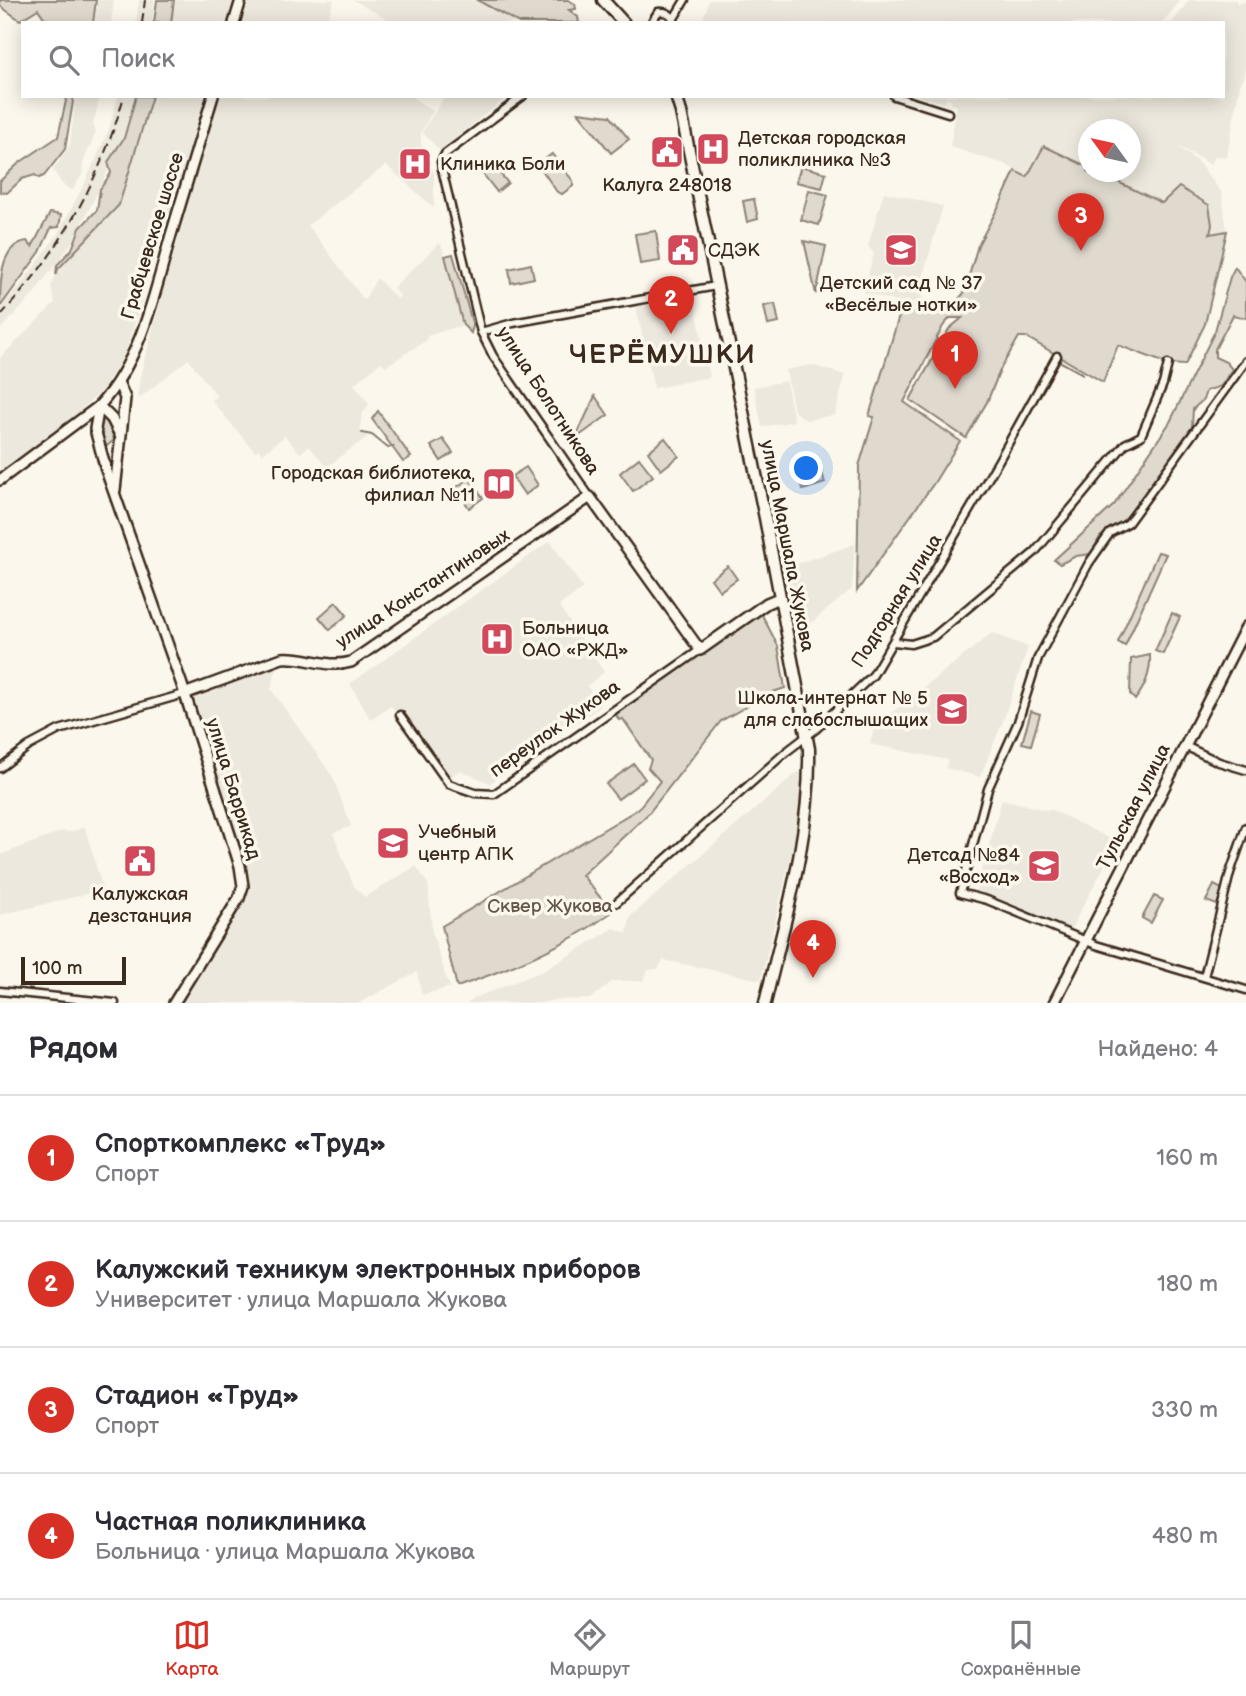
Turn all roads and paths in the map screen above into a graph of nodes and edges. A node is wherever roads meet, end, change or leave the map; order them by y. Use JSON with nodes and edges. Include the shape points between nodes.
{"nodes":[{"id":1,"x":241,"y":0,"type":"edge"},
{"id":2,"x":603,"y":0,"type":"edge"},
{"id":3,"x":685,"y":0,"type":"edge"},
{"id":4,"x":235,"y":21,"type":"edge"},
{"id":5,"x":621,"y":21,"type":"edge"},
{"id":6,"x":652,"y":21,"type":"edge"},
{"id":7,"x":673,"y":21,"type":"edge"},
{"id":8,"x":212,"y":98,"type":"edge"},
{"id":9,"x":520,"y":98,"type":"edge"},
{"id":10,"x":677,"y":98,"type":"edge"},
{"id":11,"x":900,"y":98,"type":"edge"},
{"id":12,"x":948,"y":113,"type":"dead end"},
{"id":13,"x":716,"y":286,"type":"junction"},
{"id":14,"x":481,"y":332,"type":"junction"},
{"id":15,"x":1057,"y":356,"type":"dead end"},
{"id":16,"x":1246,"y":361,"type":"edge"},
{"id":17,"x":1168,"y":363,"type":"dead end"},
{"id":18,"x":118,"y":382,"type":"junction"},
{"id":19,"x":99,"y":406,"type":"junction"},
{"id":20,"x":77,"y":424,"type":"junction"},
{"id":21,"x":96,"y":435,"type":"junction"},
{"id":22,"x":120,"y":435,"type":"junction"},
{"id":23,"x":119,"y":446,"type":"junction"},
{"id":24,"x":101,"y":447,"type":"junction"},
{"id":25,"x":0,"y":480,"type":"edge"},
{"id":26,"x":115,"y":491,"type":"junction"},
{"id":27,"x":590,"y":497,"type":"junction"},
{"id":28,"x":779,"y":598,"type":"junction"},
{"id":29,"x":1246,"y":627,"type":"edge"},
{"id":30,"x":894,"y":642,"type":"junction"},
{"id":31,"x":700,"y":650,"type":"junction"},
{"id":32,"x":184,"y":694,"type":"junction"},
{"id":33,"x":400,"y":715,"type":"dead end"},
{"id":34,"x":807,"y":736,"type":"junction"},
{"id":35,"x":1185,"y":746,"type":"junction"},
{"id":36,"x":0,"y":768,"type":"edge"},
{"id":37,"x":1246,"y":770,"type":"edge"},
{"id":38,"x":1246,"y":827,"type":"edge"},
{"id":39,"x":615,"y":903,"type":"dead end"},
{"id":40,"x":1086,"y":940,"type":"junction"},
{"id":41,"x":1204,"y":977,"type":"junction"},
{"id":42,"x":0,"y":990,"type":"edge"},
{"id":43,"x":1246,"y":990,"type":"edge"},
{"id":44,"x":115,"y":1003,"type":"edge"},
{"id":45,"x":174,"y":1003,"type":"edge"},
{"id":46,"x":765,"y":1003,"type":"edge"},
{"id":47,"x":1054,"y":1003,"type":"edge"}],
"edges":[{"from":1,"to":4,"type":"street"},
{"from":2,"to":5,"type":"main road"},
{"from":3,"to":7,"type":"street"},
{"from":6,"to":7,"type":"street","via":[[664,11]]},
{"from":8,"to":18,"type":"street","name":"Грабцевское шоссе","via":[[141,339]]},
{"from":9,"to":14,"type":"street","name":"улица Болотникова","via":[[445,154],[441,162]]},
{"from":10,"to":13,"type":"main road","name":"улица Маршала Жукова"},
{"from":11,"to":12,"type":"street"},
{"from":13,"to":14,"type":"street"},
{"from":13,"to":28,"type":"main road","name":"улица Маршала Жукова"},
{"from":14,"to":27,"type":"street","name":"улица Болотникова"},
{"from":15,"to":30,"type":"street","name":"Подгорная улица"},
{"from":16,"to":40,"type":"street","via":[[1128,523],[1110,533],[1089,563],[1038,658],[1018,722],[985,798],[960,892]]},
{"from":17,"to":30,"type":"street","via":[[1141,436],[1125,444],[1035,552],[933,637],[911,644]]},
{"from":18,"to":19,"type":"street","name":"Грабцевское шоссе"},
{"from":18,"to":22,"type":"street","via":[[125,398]]},
{"from":19,"to":20,"type":"street","name":"Грабцевское шоссе"},
{"from":19,"to":21,"type":"street"},
{"from":19,"to":22,"type":"street"},
{"from":20,"to":21,"type":"street"},
{"from":20,"to":25,"type":"street","name":"Грабцевское шоссе"},
{"from":21,"to":24,"type":"street"},
{"from":22,"to":23,"type":"street"},
{"from":23,"to":24,"type":"street"},
{"from":23,"to":26,"type":"street"},
{"from":24,"to":26,"type":"street"},
{"from":26,"to":32,"type":"street"},
{"from":27,"to":31,"type":"street","name":"улица Болотникова"},
{"from":27,"to":32,"type":"street","name":"улица Константиновых","via":[[351,662],[336,665],[282,658]]},
{"from":28,"to":31,"type":"street","name":"переулок Жукова"},
{"from":28,"to":34,"type":"main road","name":"улица Маршала Жукова"},
{"from":29,"to":35,"type":"street","name":"Тульская улица"},
{"from":30,"to":34,"type":"street","name":"Подгорная улица","via":[[873,675]]},
{"from":31,"to":33,"type":"street","name":"переулок Жукова","via":[[494,794],[449,784]]},
{"from":32,"to":36,"type":"street","via":[[59,730]]},
{"from":32,"to":45,"type":"street","name":"улица Баррикад","via":[[243,886],[233,910]]},
{"from":34,"to":39,"type":"street","name":"Подгорная улица"},
{"from":34,"to":46,"type":"main road","name":"улица Маршала Жукова","via":[[810,781],[805,827]]},
{"from":35,"to":37,"type":"street"},
{"from":35,"to":40,"type":"street","name":"Тульская улица"},
{"from":38,"to":41,"type":"street"},
{"from":40,"to":41,"type":"street"},
{"from":40,"to":47,"type":"street","name":"Тульская улица"},
{"from":41,"to":43,"type":"street"},
{"from":42,"to":44,"type":"street"}]}
